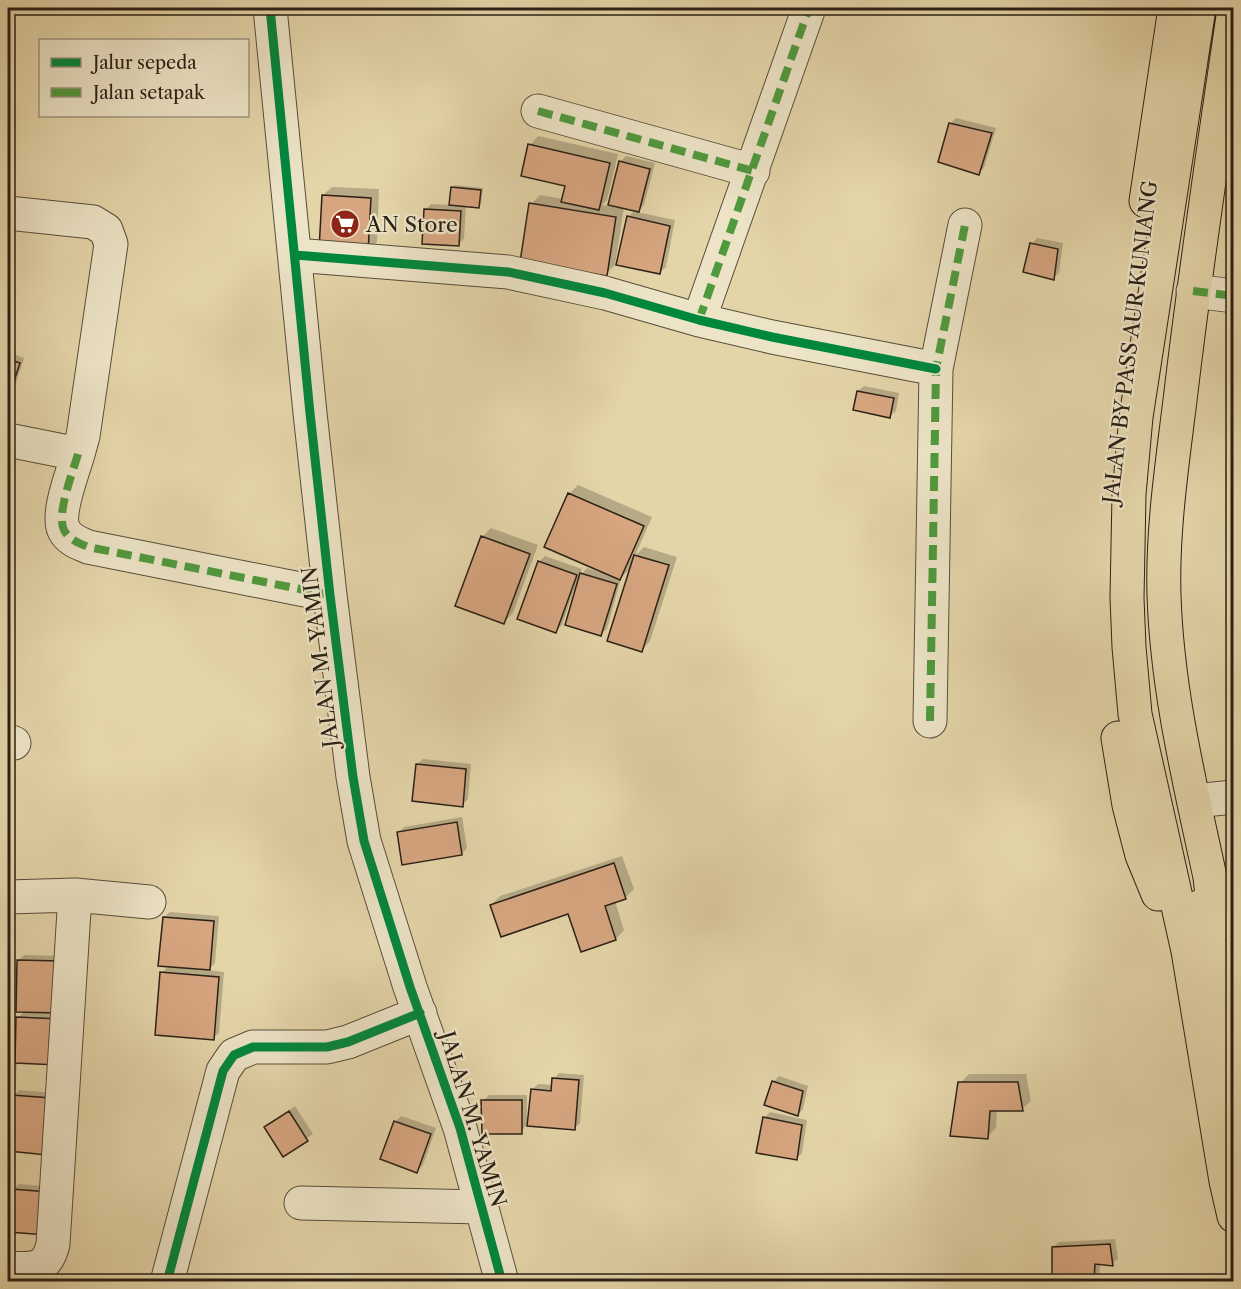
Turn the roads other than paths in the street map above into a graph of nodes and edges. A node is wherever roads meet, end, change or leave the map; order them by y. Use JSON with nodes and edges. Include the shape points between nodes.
{"nodes":[{"id":1,"x":270,"y":8,"type":"edge"},
{"id":2,"x":809,"y":8,"type":"edge"},
{"id":3,"x":1174,"y":8,"type":"edge"},
{"id":4,"x":1199,"y":8,"type":"edge"},
{"id":5,"x":1217,"y":8,"type":"edge"},
{"id":6,"x":1233,"y":10,"type":"edge"},
{"id":7,"x":538,"y":111,"type":"dead end"},
{"id":8,"x":753,"y":171,"type":"junction"},
{"id":9,"x":8,"y":213,"type":"edge"},
{"id":10,"x":965,"y":225,"type":"dead end"},
{"id":11,"x":295,"y":255,"type":"junction"},
{"id":12,"x":1193,"y":291,"type":"junction"},
{"id":13,"x":1233,"y":296,"type":"edge"},
{"id":14,"x":699,"y":320,"type":"junction"},
{"id":15,"x":936,"y":369,"type":"junction"},
{"id":16,"x":8,"y":440,"type":"edge"},
{"id":17,"x":78,"y":454,"type":"junction"},
{"id":18,"x":330,"y":595,"type":"junction"},
{"id":19,"x":930,"y":721,"type":"dead end"},
{"id":20,"x":1233,"y":797,"type":"edge"},
{"id":21,"x":1194,"y":801,"type":"junction"},
{"id":22,"x":1182,"y":879,"type":"junction"},
{"id":23,"x":75,"y":895,"type":"junction"},
{"id":24,"x":8,"y":897,"type":"edge"},
{"id":25,"x":149,"y":902,"type":"dead end"},
{"id":26,"x":1199,"y":949,"type":"junction"},
{"id":27,"x":420,"y":1013,"type":"junction"},
{"id":28,"x":1233,"y":1070,"type":"edge"},
{"id":29,"x":1230,"y":1180,"type":"edge"},
{"id":30,"x":301,"y":1203,"type":"dead end"},
{"id":31,"x":482,"y":1207,"type":"junction"},
{"id":32,"x":1233,"y":1216,"type":"edge"},
{"id":33,"x":8,"y":1268,"type":"edge"},
{"id":34,"x":167,"y":1281,"type":"edge"},
{"id":35,"x":502,"y":1281,"type":"edge"}],
"edges":[{"from":1,"to":11,"type":"street","name":"JALAN M. YAMIN"},
{"from":2,"to":8,"type":"street"},
{"from":3,"to":26,"type":"highway","name":"JALAN BY PASS AUR KUNIANG","via":[[1120,382],[1109,515],[1107,655],[1129,805],[1142,855],[1166,914]]},
{"from":4,"to":22,"type":"highway","name":"JALAN BY PASS AUR KUNIANG","via":[[1136,417],[1129,494],[1127,598],[1135,714]]},
{"from":5,"to":22,"type":"highway","name":"JALAN BY PASS AUR KUNIANG","via":[[1156,418],[1143,595],[1153,711]]},
{"from":6,"to":12,"type":"highway","name":"JALAN BY PASS AUR KUNIANG"},
{"from":7,"to":8,"type":"street"},
{"from":8,"to":14,"type":"street"},
{"from":9,"to":17,"type":"street","via":[[93,222],[106,230],[111,244]]},
{"from":10,"to":15,"type":"street"},
{"from":11,"to":14,"type":"street","via":[[508,272],[605,293]]},
{"from":11,"to":18,"type":"street","name":"JALAN M. YAMIN"},
{"from":12,"to":13,"type":"street"},
{"from":12,"to":21,"type":"highway","name":"JALAN BY PASS AUR KUNIANG","via":[[1171,487],[1164,594],[1170,674]]},
{"from":14,"to":15,"type":"street"},
{"from":15,"to":19,"type":"street"},
{"from":16,"to":17,"type":"street"},
{"from":17,"to":18,"type":"street","via":[[62,516],[64,530],[73,540],[88,547]]},
{"from":18,"to":27,"type":"street","name":"JALAN M. YAMIN","via":[[364,841]]},
{"from":20,"to":21,"type":"street"},
{"from":21,"to":26,"type":"highway","name":"JALAN BY PASS AUR KUNIANG","via":[[1212,896]]},
{"from":22,"to":26,"type":"highway","name":"JALAN BY PASS AUR KUNIANG"},
{"from":23,"to":24,"type":"street"},
{"from":23,"to":25,"type":"street"},
{"from":23,"to":33,"type":"street","via":[[53,1244],[50,1257],[42,1265]]},
{"from":26,"to":28,"type":"highway","name":"JALAN BY PASS AUR KUNIANG"},
{"from":26,"to":29,"type":"highway","name":"JALAN BY PASS AUR KUNIANG"},
{"from":27,"to":31,"type":"street","name":"JALAN M. YAMIN","via":[[460,1128]]},
{"from":27,"to":34,"type":"street","via":[[327,1047],[253,1047],[234,1055],[223,1071]]},
{"from":29,"to":32,"type":"highway","name":"JALAN BY PASS AUR KUNIANG"},
{"from":30,"to":31,"type":"street"},
{"from":31,"to":35,"type":"street","name":"JALAN M. YAMIN"}]}
